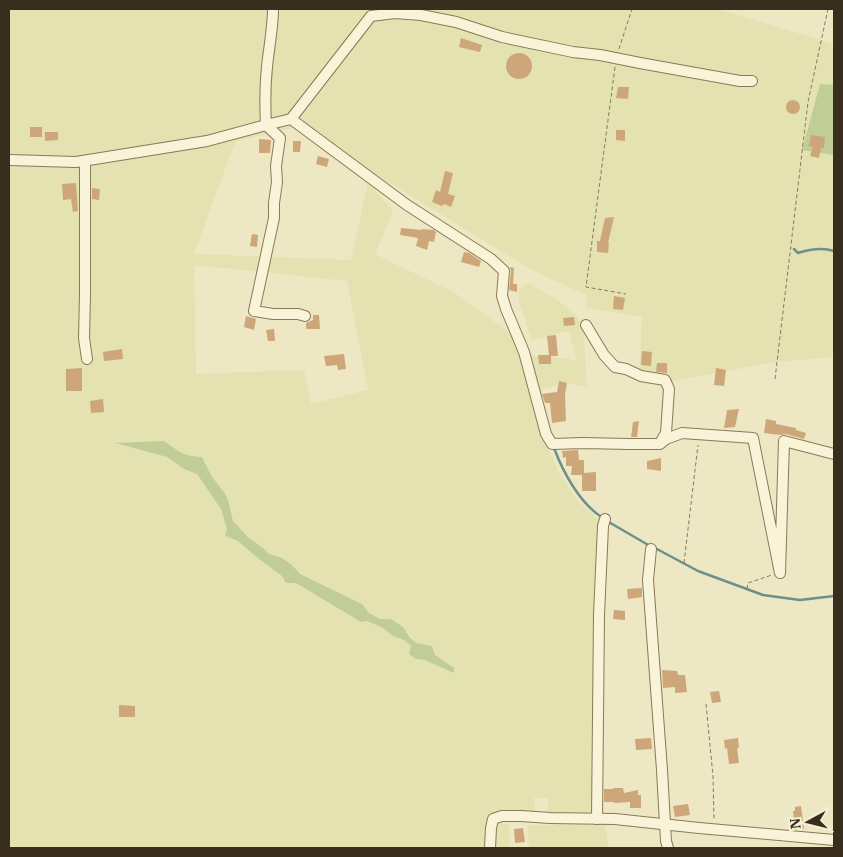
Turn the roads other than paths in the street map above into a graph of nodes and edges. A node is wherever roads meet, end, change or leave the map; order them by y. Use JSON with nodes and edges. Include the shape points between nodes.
{"nodes":[{"id":1,"x":273,"y":9,"type":"edge"},
{"id":2,"x":752,"y":80,"type":"dead end"},
{"id":3,"x":291,"y":119,"type":"junction"},
{"id":4,"x":266,"y":125,"type":"junction"},
{"id":5,"x":9,"y":160,"type":"edge"},
{"id":6,"x":85,"y":161,"type":"junction"},
{"id":7,"x":306,"y":316,"type":"dead end"},
{"id":8,"x":586,"y":325,"type":"dead end"},
{"id":9,"x":87,"y":359,"type":"dead end"},
{"id":10,"x":660,"y":444,"type":"junction"},
{"id":11,"x":834,"y":454,"type":"edge"},
{"id":12,"x":605,"y":519,"type":"dead end"},
{"id":13,"x":651,"y":549,"type":"dead end"},
{"id":14,"x":597,"y":819,"type":"junction"},
{"id":15,"x":666,"y":825,"type":"junction"},
{"id":16,"x":834,"y":840,"type":"edge"},
{"id":17,"x":490,"y":848,"type":"edge"},
{"id":18,"x":668,"y":848,"type":"edge"}],
"edges":[{"from":1,"to":4,"type":"street","via":[[266,67]]},
{"from":2,"to":3,"type":"street","via":[[740,81],[573,52],[502,37],[456,22],[395,13],[371,16]]},
{"from":3,"to":4,"type":"street"},
{"from":3,"to":10,"type":"street","via":[[407,205],[491,259],[504,271],[502,296],[524,352],[546,434],[552,444]]},
{"from":4,"to":6,"type":"street","via":[[207,141]]},
{"from":4,"to":7,"type":"street","via":[[280,138],[274,218],[254,311]]},
{"from":5,"to":6,"type":"street"},
{"from":6,"to":9,"type":"street","via":[[84,338]]},
{"from":8,"to":10,"type":"street","via":[[604,355],[615,366],[641,376],[665,380],[669,389],[666,433]]},
{"from":10,"to":11,"type":"street","via":[[682,433],[752,438],[780,573],[784,441]]},
{"from":12,"to":14,"type":"street","via":[[599,615]]},
{"from":13,"to":15,"type":"street","via":[[648,580]]},
{"from":14,"to":15,"type":"street"},
{"from":14,"to":17,"type":"street","via":[[502,816],[493,819]]},
{"from":15,"to":16,"type":"street"},
{"from":15,"to":18,"type":"street"}]}
